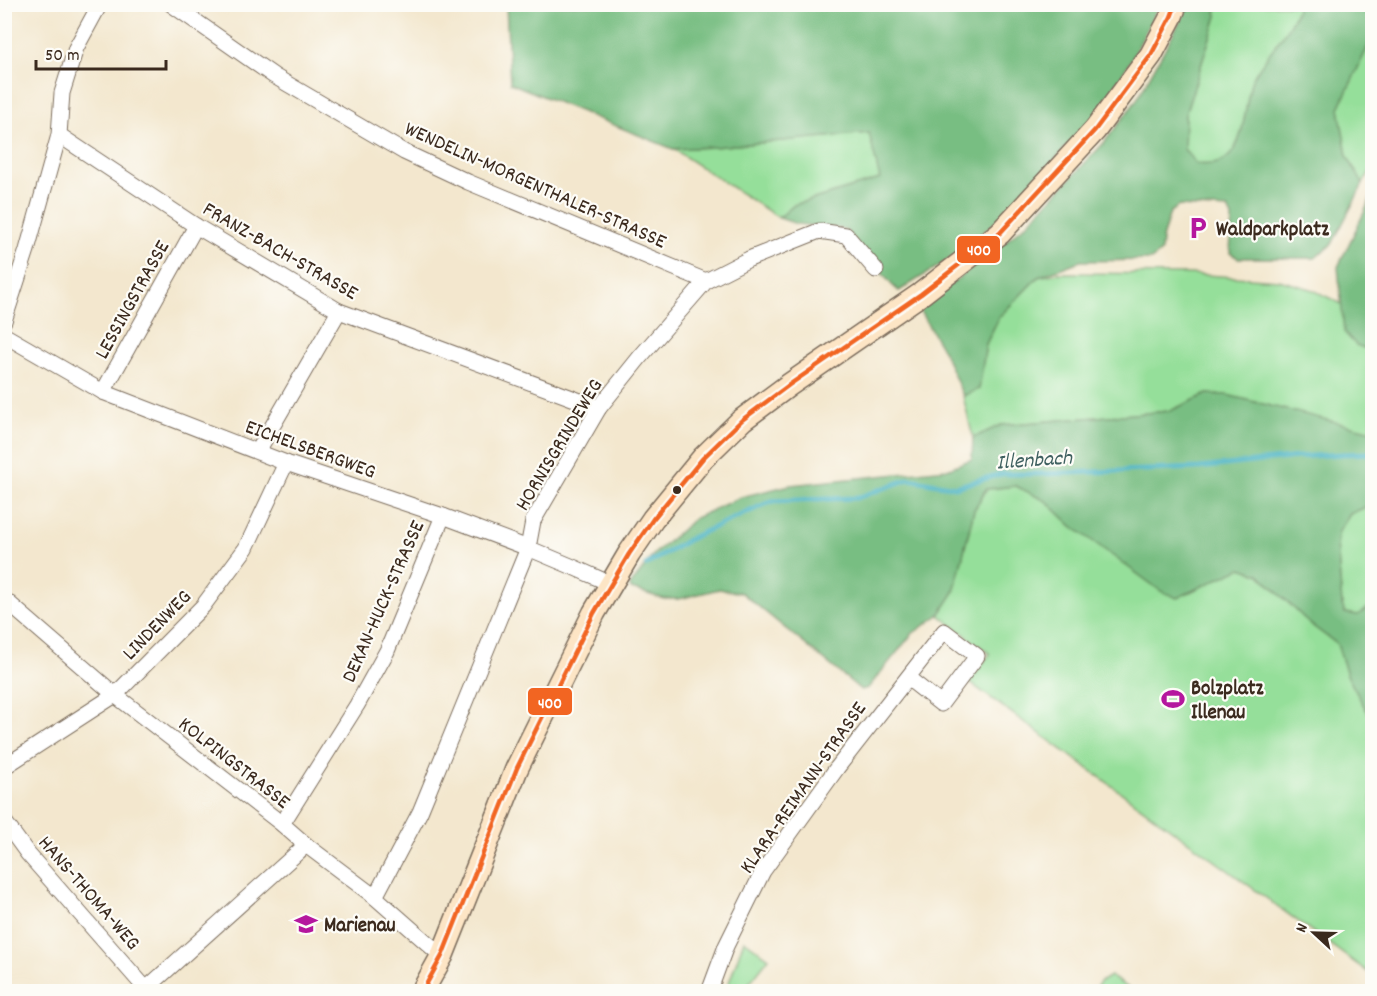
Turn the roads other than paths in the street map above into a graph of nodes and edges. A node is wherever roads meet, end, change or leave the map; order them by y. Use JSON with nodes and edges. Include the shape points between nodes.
{"nodes":[{"id":1,"x":100,"y":4,"type":"edge"},
{"id":2,"x":171,"y":4,"type":"edge"},
{"id":3,"x":1176,"y":4,"type":"edge"},
{"id":4,"x":59,"y":135,"type":"junction"},
{"id":5,"x":196,"y":226,"type":"junction"},
{"id":6,"x":876,"y":270,"type":"dead end"},
{"id":7,"x":706,"y":281,"type":"junction"},
{"id":8,"x":339,"y":311,"type":"junction"},
{"id":9,"x":4,"y":321,"type":"edge"},
{"id":10,"x":4,"y":335,"type":"edge"},
{"id":11,"x":103,"y":392,"type":"junction"},
{"id":12,"x":599,"y":408,"type":"junction"},
{"id":13,"x":258,"y":451,"type":"junction"},
{"id":14,"x":285,"y":463,"type":"junction"},
{"id":15,"x":443,"y":516,"type":"junction"},
{"id":16,"x":528,"y":548,"type":"junction"},
{"id":17,"x":611,"y":585,"type":"junction"},
{"id":18,"x":4,"y":599,"type":"edge"},
{"id":19,"x":908,"y":678,"type":"junction"},
{"id":20,"x":115,"y":695,"type":"junction"},
{"id":21,"x":4,"y":767,"type":"edge"},
{"id":22,"x":4,"y":821,"type":"edge"},
{"id":23,"x":282,"y":824,"type":"junction"},
{"id":24,"x":306,"y":845,"type":"junction"},
{"id":25,"x":375,"y":897,"type":"junction"},
{"id":26,"x":442,"y":956,"type":"junction"},
{"id":27,"x":423,"y":992,"type":"edge"},
{"id":28,"x":709,"y":992,"type":"edge"}],
"edges":[{"from":1,"to":4,"type":"street","via":[[76,48],[62,93]]},
{"from":2,"to":7,"type":"street","name":"WENDELIN-MORGENTHALER-STRASSE","via":[[274,76],[404,152]]},
{"from":3,"to":17,"type":"main road","via":[[1151,55],[1095,130],[1000,233],[921,294],[742,420],[703,458],[653,519]]},
{"from":4,"to":5,"type":"street","name":"FRANZ-BACH-STRASSE"},
{"from":4,"to":9,"type":"street"},
{"from":5,"to":8,"type":"street","name":"FRANZ-BACH-STRASSE"},
{"from":5,"to":11,"type":"street","name":"LESSINGSTRASSE"},
{"from":6,"to":7,"type":"street","name":"HORNISGRINDEWEG","via":[[846,235],[819,231]]},
{"from":7,"to":12,"type":"street","name":"HORNISGRINDEWEG"},
{"from":8,"to":12,"type":"street","name":"FRANZ-BACH-STRASSE"},
{"from":8,"to":13,"type":"street"},
{"from":10,"to":11,"type":"street","name":"EICHELSBERGWEG"},
{"from":11,"to":13,"type":"street","name":"EICHELSBERGWEG"},
{"from":12,"to":16,"type":"street","name":"HORNISGRINDEWEG","via":[[533,521]]},
{"from":13,"to":14,"type":"street","name":"EICHELSBERGWEG"},
{"from":14,"to":15,"type":"street","name":"EICHELSBERGWEG"},
{"from":14,"to":20,"type":"street","name":"LINDENWEG","via":[[246,548],[210,598]]},
{"from":15,"to":16,"type":"street","name":"EICHELSBERGWEG"},
{"from":15,"to":23,"type":"street","name":"DEKAN-HUCK-STRASSE","via":[[387,651]]},
{"from":16,"to":17,"type":"street","name":"EICHELSBERGWEG"},
{"from":16,"to":25,"type":"street","name":"HORNISGRINDEWEG","via":[[420,812]]},
{"from":17,"to":26,"type":"main road","via":[[517,768]]},
{"from":18,"to":20,"type":"street","name":"KOLPINGSTRASSE"},
{"from":19,"to":19,"type":"street","name":"KLARA-REIMANN-STRASSE","via":[[944,632],[977,656],[941,704]]},
{"from":19,"to":28,"type":"street","name":"KLARA-REIMANN-STRASSE","via":[[763,871],[726,946]]},
{"from":20,"to":21,"type":"street","name":"LINDENWEG"},
{"from":20,"to":23,"type":"street","name":"KOLPINGSTRASSE"},
{"from":22,"to":24,"type":"street","name":"HANS-THOMA-WEG","via":[[146,989]]},
{"from":23,"to":24,"type":"street","name":"KOLPINGSTRASSE"},
{"from":24,"to":25,"type":"street","name":"KOLPINGSTRASSE"},
{"from":25,"to":26,"type":"street","name":"KOLPINGSTRASSE"},
{"from":26,"to":27,"type":"main road"}]}
